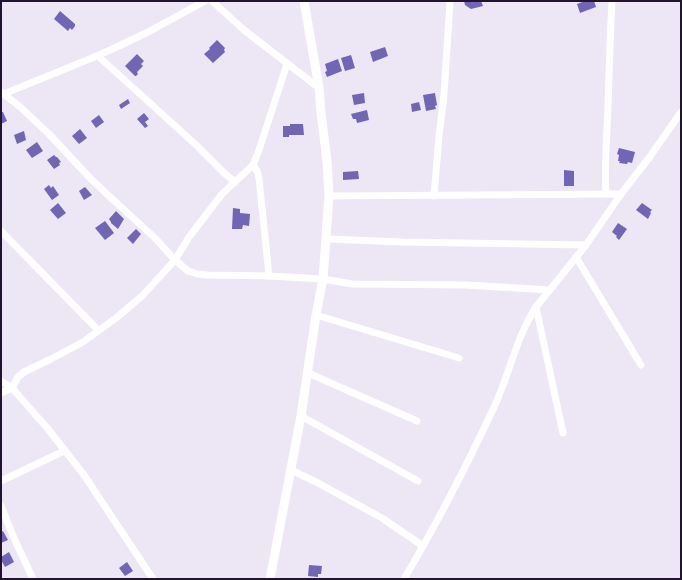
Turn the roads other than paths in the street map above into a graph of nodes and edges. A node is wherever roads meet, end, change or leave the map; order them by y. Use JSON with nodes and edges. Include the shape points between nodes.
{"nodes":[{"id":1,"x":205,"y":1,"type":"edge"},
{"id":2,"x":212,"y":1,"type":"edge"},
{"id":3,"x":304,"y":1,"type":"edge"},
{"id":4,"x":450,"y":1,"type":"edge"},
{"id":5,"x":612,"y":1,"type":"edge"},
{"id":6,"x":98,"y":56,"type":"junction"},
{"id":7,"x":287,"y":64,"type":"junction"},
{"id":8,"x":319,"y":88,"type":"junction"},
{"id":9,"x":2,"y":94,"type":"edge"},
{"id":10,"x":681,"y":112,"type":"edge"},
{"id":11,"x":253,"y":164,"type":"junction"},
{"id":12,"x":235,"y":182,"type":"junction"},
{"id":13,"x":606,"y":194,"type":"junction"},
{"id":14,"x":621,"y":194,"type":"junction"},
{"id":15,"x":329,"y":196,"type":"junction"},
{"id":16,"x":434,"y":196,"type":"junction"},
{"id":17,"x":1,"y":231,"type":"edge"},
{"id":18,"x":326,"y":239,"type":"junction"},
{"id":19,"x":586,"y":245,"type":"junction"},
{"id":20,"x":576,"y":257,"type":"junction"},
{"id":21,"x":176,"y":260,"type":"junction"},
{"id":22,"x":269,"y":276,"type":"junction"},
{"id":23,"x":323,"y":279,"type":"junction"},
{"id":24,"x":550,"y":290,"type":"junction"},
{"id":25,"x":536,"y":307,"type":"junction"},
{"id":26,"x":316,"y":315,"type":"junction"},
{"id":27,"x":98,"y":330,"type":"junction"},
{"id":28,"x":459,"y":358,"type":"dead end"},
{"id":29,"x":641,"y":365,"type":"dead end"},
{"id":30,"x":308,"y":373,"type":"junction"},
{"id":31,"x":1,"y":381,"type":"edge"},
{"id":32,"x":12,"y":388,"type":"junction"},
{"id":33,"x":1,"y":393,"type":"edge"},
{"id":34,"x":302,"y":416,"type":"junction"},
{"id":35,"x":417,"y":421,"type":"dead end"},
{"id":36,"x":563,"y":433,"type":"dead end"},
{"id":37,"x":64,"y":451,"type":"junction"},
{"id":38,"x":291,"y":470,"type":"junction"},
{"id":39,"x":418,"y":481,"type":"dead end"},
{"id":40,"x":1,"y":482,"type":"edge"},
{"id":41,"x":1,"y":506,"type":"edge"},
{"id":42,"x":423,"y":546,"type":"junction"},
{"id":43,"x":33,"y":579,"type":"edge"},
{"id":44,"x":153,"y":579,"type":"edge"},
{"id":45,"x":270,"y":579,"type":"edge"},
{"id":46,"x":404,"y":579,"type":"edge"}],
"edges":[{"from":1,"to":6,"type":"street"},
{"from":2,"to":7,"type":"street"},
{"from":3,"to":8,"type":"street"},
{"from":4,"to":16,"type":"street"},
{"from":5,"to":13,"type":"street"},
{"from":6,"to":9,"type":"street"},
{"from":6,"to":12,"type":"street"},
{"from":7,"to":8,"type":"street"},
{"from":7,"to":11,"type":"street"},
{"from":8,"to":15,"type":"street"},
{"from":9,"to":21,"type":"street","via":[[24,110],[90,178]]},
{"from":10,"to":14,"type":"street"},
{"from":11,"to":12,"type":"street"},
{"from":11,"to":22,"type":"street","via":[[260,178]]},
{"from":12,"to":21,"type":"street","via":[[204,217]]},
{"from":13,"to":14,"type":"street"},
{"from":13,"to":16,"type":"street"},
{"from":14,"to":19,"type":"street"},
{"from":15,"to":16,"type":"street"},
{"from":15,"to":18,"type":"street"},
{"from":17,"to":27,"type":"street"},
{"from":18,"to":19,"type":"street"},
{"from":18,"to":23,"type":"street"},
{"from":19,"to":20,"type":"street"},
{"from":20,"to":24,"type":"street"},
{"from":20,"to":29,"type":"street"},
{"from":21,"to":22,"type":"street","via":[[188,271],[197,274]]},
{"from":21,"to":27,"type":"street","via":[[142,296]]},
{"from":22,"to":23,"type":"street"},
{"from":23,"to":24,"type":"street","via":[[352,284]]},
{"from":23,"to":26,"type":"street"},
{"from":24,"to":25,"type":"street"},
{"from":25,"to":36,"type":"street"},
{"from":25,"to":42,"type":"street","via":[[524,330],[496,402]]},
{"from":26,"to":28,"type":"street"},
{"from":26,"to":30,"type":"street"},
{"from":27,"to":32,"type":"street","via":[[68,351],[24,372]]},
{"from":30,"to":34,"type":"street"},
{"from":30,"to":35,"type":"street"},
{"from":31,"to":32,"type":"street"},
{"from":32,"to":33,"type":"street"},
{"from":32,"to":37,"type":"street"},
{"from":34,"to":38,"type":"street"},
{"from":34,"to":39,"type":"street"},
{"from":37,"to":40,"type":"street"},
{"from":37,"to":44,"type":"street","via":[[84,476]]},
{"from":38,"to":42,"type":"street","via":[[382,518]]},
{"from":38,"to":45,"type":"street"},
{"from":41,"to":43,"type":"street"},
{"from":42,"to":46,"type":"street"}]}
